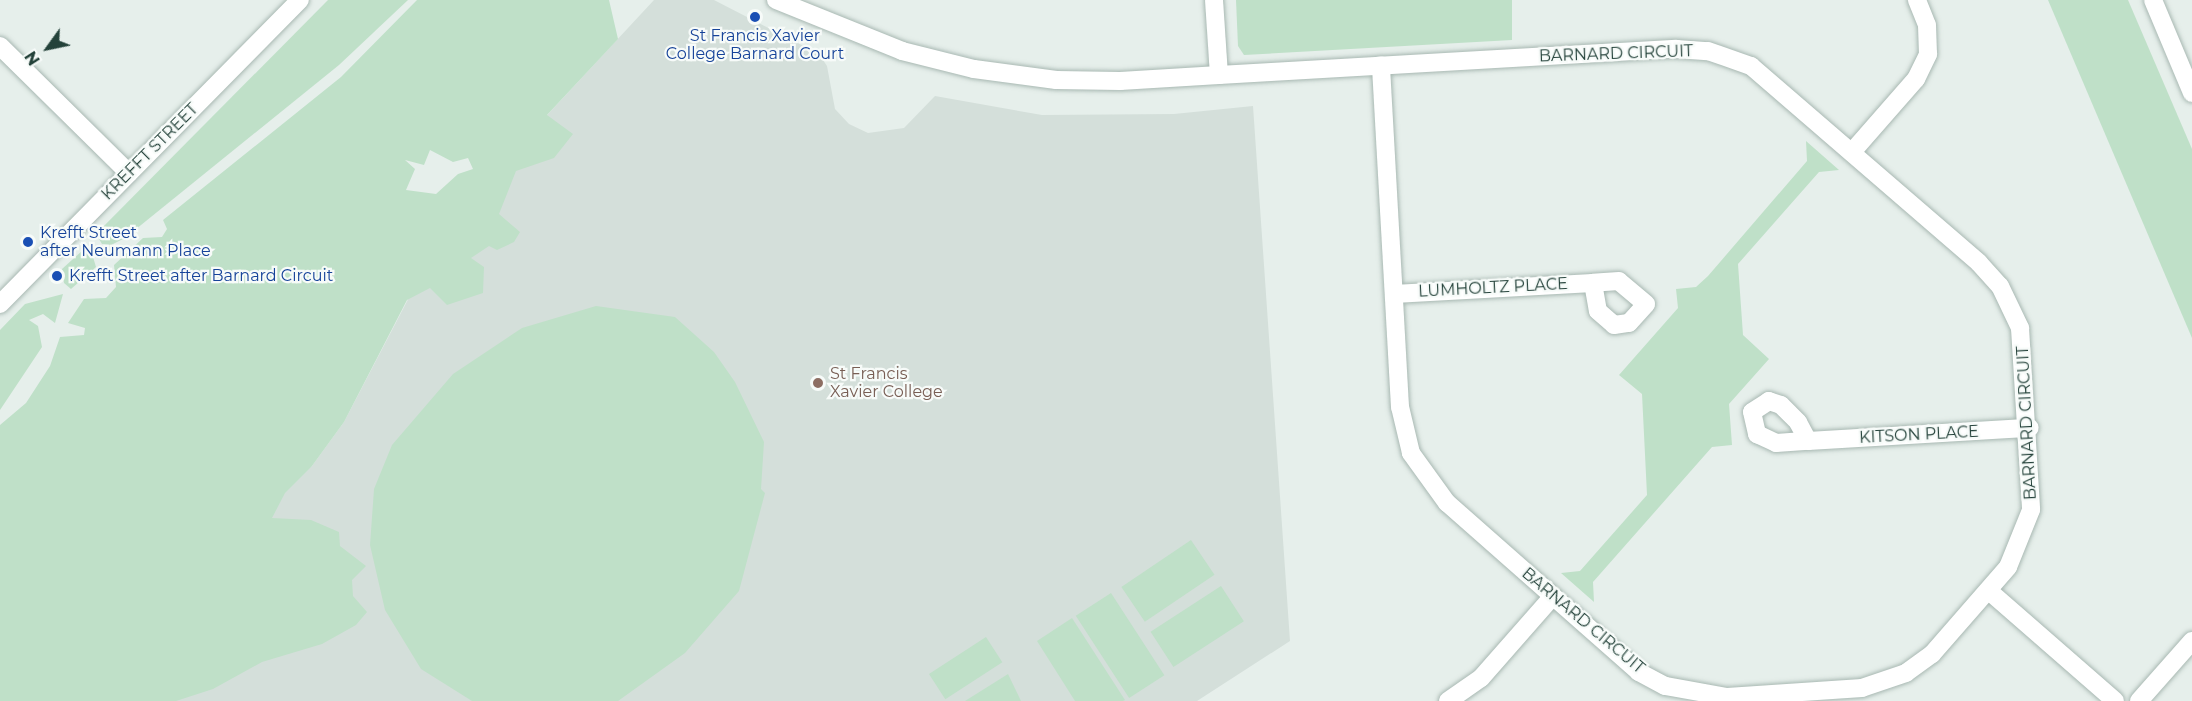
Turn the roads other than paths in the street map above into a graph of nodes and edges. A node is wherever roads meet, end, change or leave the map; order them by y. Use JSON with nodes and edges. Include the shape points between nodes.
{"nodes":[{"id":1,"x":300,"y":0,"type":"edge"},
{"id":2,"x":776,"y":0,"type":"edge"},
{"id":3,"x":1214,"y":0,"type":"edge"},
{"id":4,"x":1917,"y":0,"type":"edge"},
{"id":5,"x":2153,"y":0,"type":"edge"},
{"id":6,"x":0,"y":46,"type":"edge"},
{"id":7,"x":1381,"y":66,"type":"junction"},
{"id":8,"x":1219,"y":75,"type":"junction"},
{"id":9,"x":2192,"y":93,"type":"edge"},
{"id":10,"x":1852,"y":152,"type":"junction"},
{"id":11,"x":129,"y":173,"type":"junction"},
{"id":12,"x":1593,"y":283,"type":"dead end"},
{"id":13,"x":1394,"y":294,"type":"junction"},
{"id":14,"x":0,"y":304,"type":"edge"},
{"id":15,"x":2030,"y":428,"type":"junction"},
{"id":16,"x":1808,"y":441,"type":"dead end"},
{"id":17,"x":1989,"y":591,"type":"junction"},
{"id":18,"x":1553,"y":596,"type":"junction"},
{"id":19,"x":2192,"y":641,"type":"edge"},
{"id":20,"x":1448,"y":701,"type":"edge"},
{"id":21,"x":2115,"y":701,"type":"edge"},
{"id":22,"x":2139,"y":701,"type":"edge"}],
"edges":[{"from":1,"to":11,"type":"street","name":"KREFFT STREET"},
{"from":2,"to":8,"type":"street","name":"BARNARD CIRCUIT","via":[[903,51],[974,69],[1056,80]]},
{"from":3,"to":8,"type":"street"},
{"from":4,"to":10,"type":"street","via":[[1927,25],[1928,54],[1916,79]]},
{"from":5,"to":9,"type":"street"},
{"from":6,"to":11,"type":"street"},
{"from":7,"to":8,"type":"street","name":"BARNARD CIRCUIT"},
{"from":7,"to":10,"type":"street","name":"BARNARD CIRCUIT","via":[[1676,49],[1708,51],[1751,66]]},
{"from":7,"to":13,"type":"street","name":"BARNARD CIRCUIT"},
{"from":10,"to":15,"type":"street","name":"BARNARD CIRCUIT","via":[[2000,286],[2020,328]]},
{"from":11,"to":14,"type":"street","name":"KREFFT STREET"},
{"from":12,"to":13,"type":"street","name":"LUMHOLTZ PLACE"},
{"from":13,"to":18,"type":"street","name":"BARNARD CIRCUIT","via":[[1400,407],[1411,453],[1447,503]]},
{"from":15,"to":16,"type":"street","name":"KITSON PLACE"},
{"from":15,"to":17,"type":"street","name":"BARNARD CIRCUIT","via":[[2031,510],[2023,539]]},
{"from":17,"to":18,"type":"street","name":"BARNARD CIRCUIT","via":[[1932,654],[1892,680],[1862,688],[1727,697],[1685,692],[1639,672]]},
{"from":17,"to":21,"type":"street"},
{"from":18,"to":20,"type":"street","via":[[1481,678]]},
{"from":19,"to":22,"type":"street"}]}
